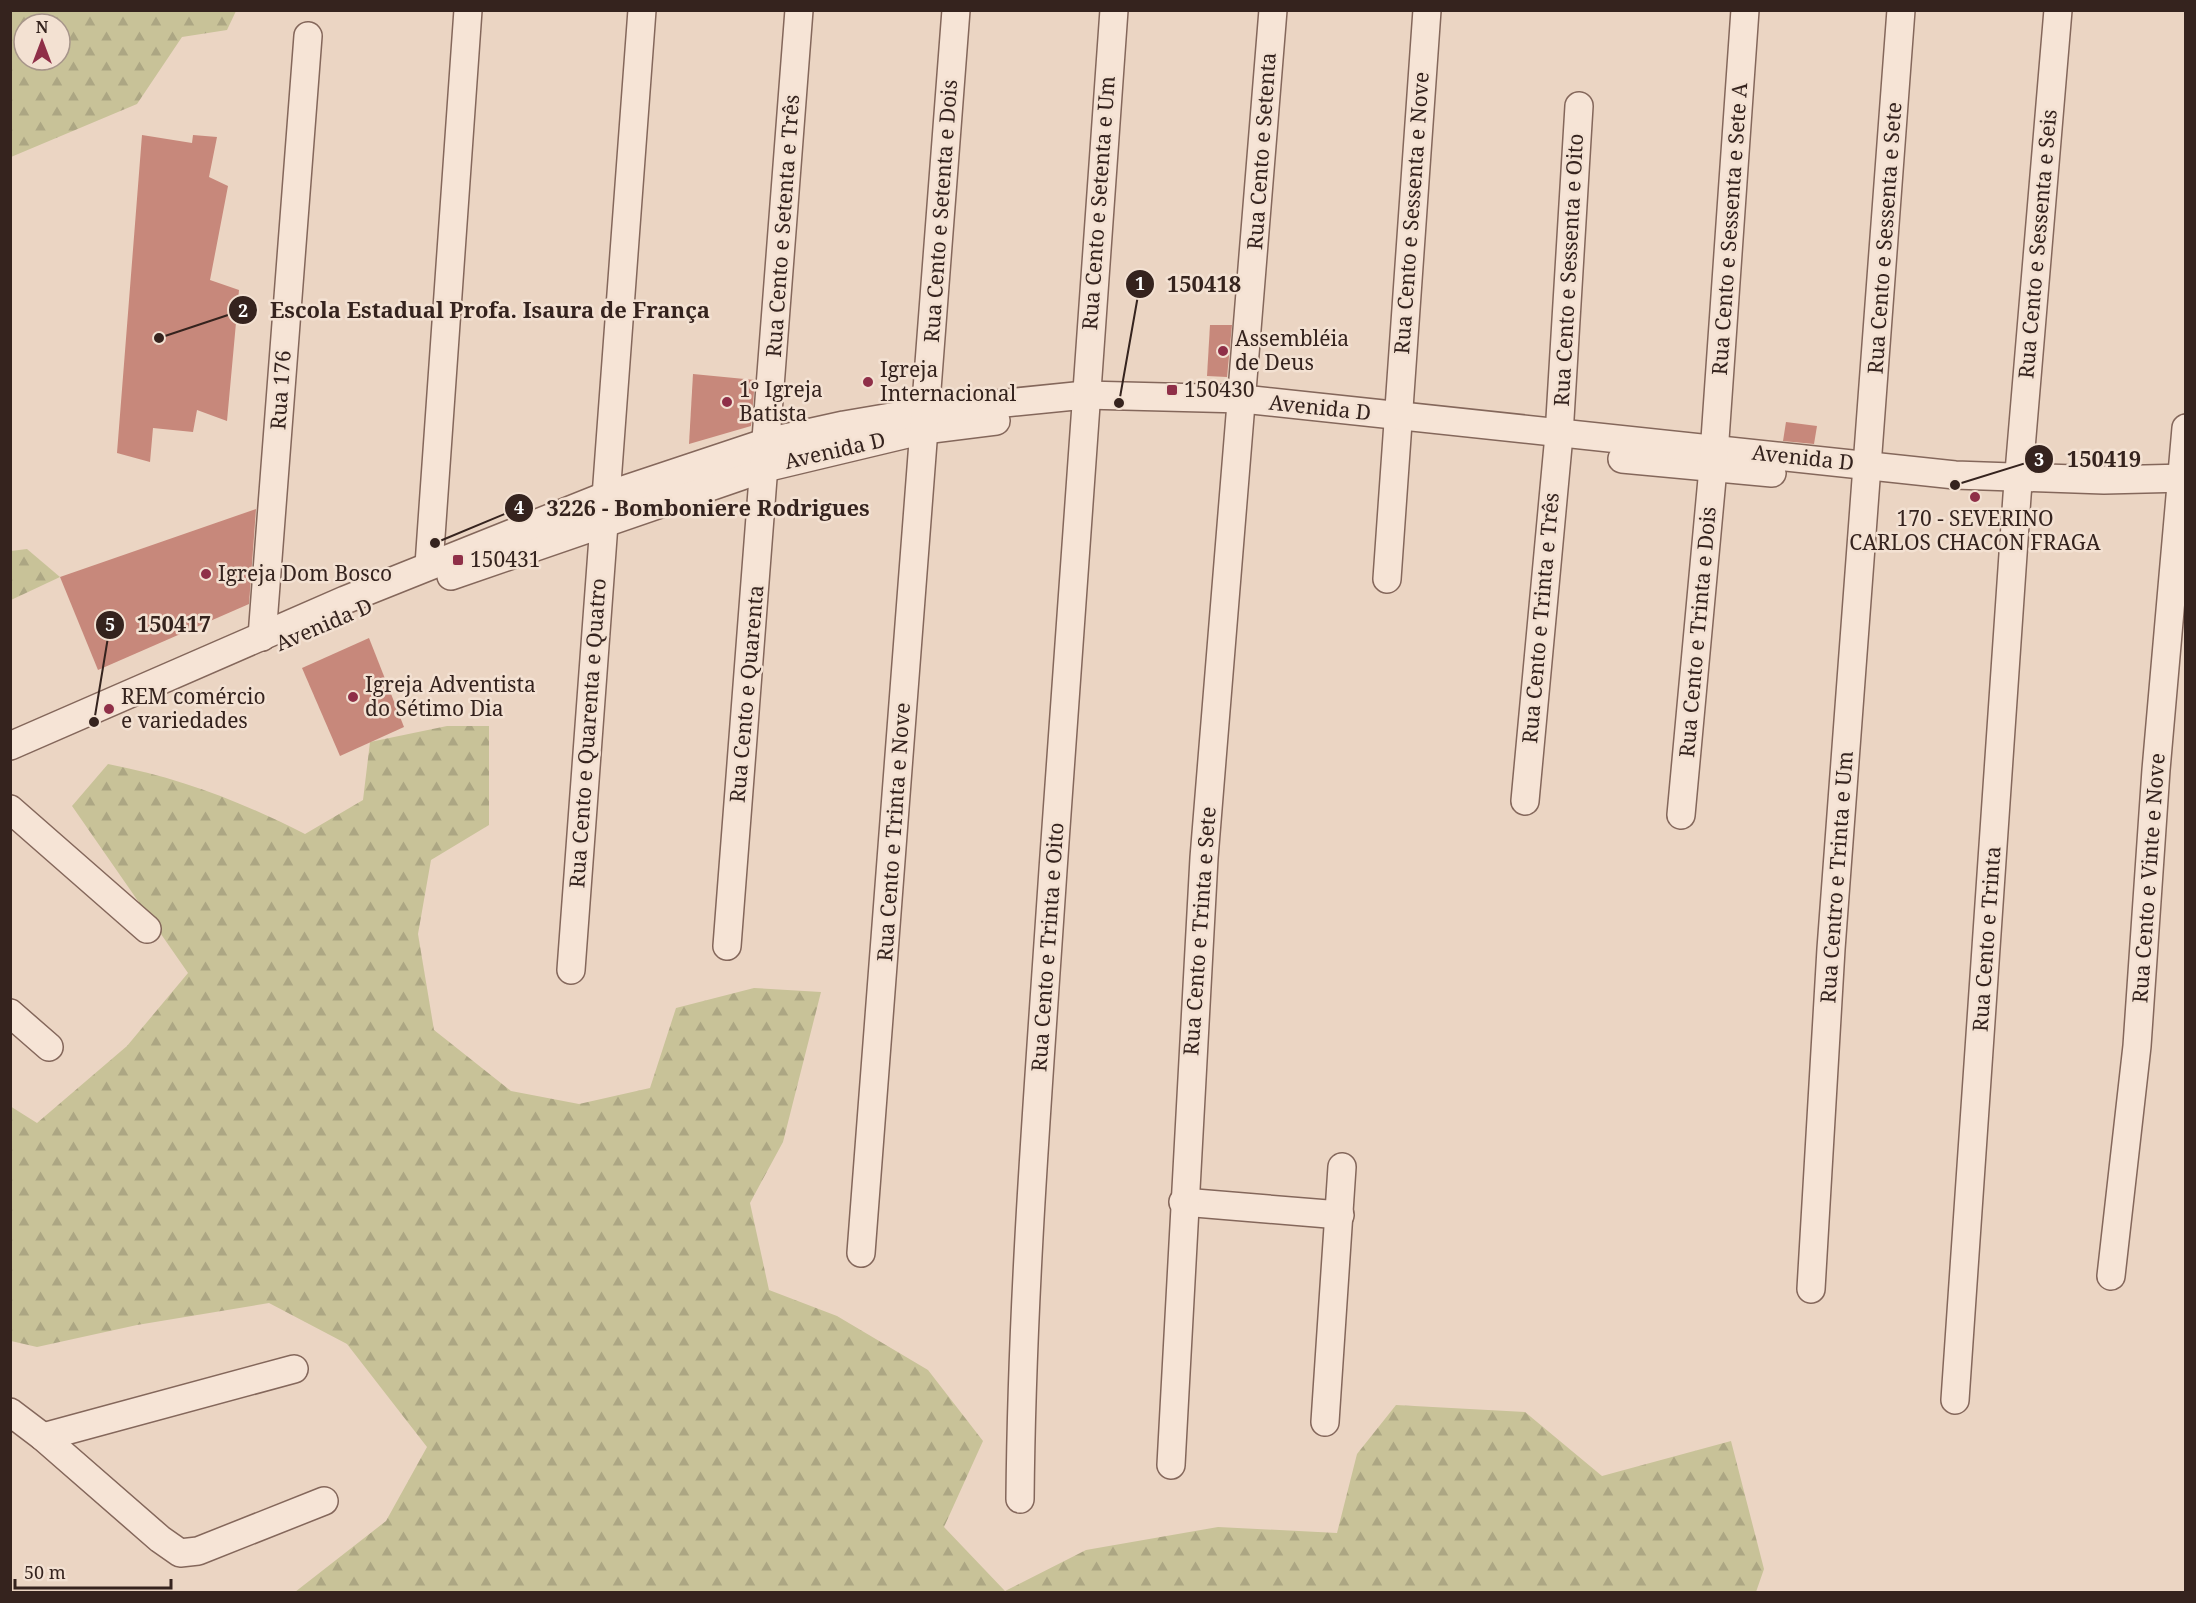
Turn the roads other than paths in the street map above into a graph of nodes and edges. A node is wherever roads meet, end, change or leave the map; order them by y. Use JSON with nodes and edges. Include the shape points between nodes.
{"nodes":[{"id":1,"x":468,"y":10,"type":"edge"},
{"id":2,"x":642,"y":10,"type":"edge"},
{"id":3,"x":799,"y":10,"type":"edge"},
{"id":4,"x":957,"y":10,"type":"edge"},
{"id":5,"x":1114,"y":10,"type":"edge"},
{"id":6,"x":1273,"y":10,"type":"edge"},
{"id":7,"x":1427,"y":10,"type":"edge"},
{"id":8,"x":1745,"y":10,"type":"edge"},
{"id":9,"x":1902,"y":10,"type":"edge"},
{"id":10,"x":2058,"y":10,"type":"edge"},
{"id":11,"x":309,"y":36,"type":"dead end"},
{"id":12,"x":1579,"y":106,"type":"dead end"},
{"id":13,"x":1084,"y":402,"type":"junction"},
{"id":14,"x":1242,"y":408,"type":"junction"},
{"id":15,"x":925,"y":421,"type":"junction"},
{"id":16,"x":1396,"y":424,"type":"junction"},
{"id":17,"x":2186,"y":428,"type":"edge"},
{"id":18,"x":1558,"y":443,"type":"junction"},
{"id":19,"x":766,"y":455,"type":"junction"},
{"id":20,"x":1713,"y":458,"type":"junction"},
{"id":21,"x":1868,"y":473,"type":"junction"},
{"id":22,"x":2017,"y":487,"type":"junction"},
{"id":23,"x":2183,"y":488,"type":"edge"},
{"id":24,"x":604,"y":509,"type":"junction"},
{"id":25,"x":429,"y":565,"type":"junction"},
{"id":26,"x":1387,"y":579,"type":"dead end"},
{"id":27,"x":264,"y":643,"type":"junction"},
{"id":28,"x":10,"y":746,"type":"edge"},
{"id":29,"x":1525,"y":801,"type":"dead end"},
{"id":30,"x":10,"y":809,"type":"edge"},
{"id":31,"x":1681,"y":815,"type":"dead end"},
{"id":32,"x":147,"y":930,"type":"dead end"},
{"id":33,"x":727,"y":946,"type":"dead end"},
{"id":34,"x":571,"y":970,"type":"dead end"},
{"id":35,"x":10,"y":1013,"type":"edge"},
{"id":36,"x":49,"y":1047,"type":"dead end"},
{"id":37,"x":1342,"y":1167,"type":"dead end"},
{"id":38,"x":1183,"y":1202,"type":"junction"},
{"id":39,"x":1340,"y":1215,"type":"junction"},
{"id":40,"x":861,"y":1253,"type":"dead end"},
{"id":41,"x":2111,"y":1276,"type":"dead end"},
{"id":42,"x":1810,"y":1289,"type":"dead end"},
{"id":43,"x":294,"y":1369,"type":"dead end"},
{"id":44,"x":1955,"y":1400,"type":"dead end"},
{"id":45,"x":10,"y":1412,"type":"edge"},
{"id":46,"x":1325,"y":1422,"type":"dead end"},
{"id":47,"x":43,"y":1437,"type":"junction"},
{"id":48,"x":1171,"y":1465,"type":"dead end"},
{"id":49,"x":1020,"y":1499,"type":"dead end"},
{"id":50,"x":324,"y":1501,"type":"dead end"}],
"edges":[{"from":1,"to":25,"type":"street"},
{"from":2,"to":24,"type":"street","name":"Rua Cento e Quarenta e Quatro"},
{"from":3,"to":19,"type":"street","name":"Rua Cento e Setenta e Três"},
{"from":4,"to":15,"type":"street","name":"Rua Cento e Setenta e Dois"},
{"from":5,"to":13,"type":"street","name":"Rua Cento e Setenta e Um"},
{"from":6,"to":14,"type":"street","name":"Rua Cento e Setenta"},
{"from":7,"to":16,"type":"street","name":"Rua Cento e Sessenta e Nove"},
{"from":8,"to":20,"type":"street","name":"Rua Cento e Sessenta e Sete A"},
{"from":9,"to":21,"type":"street","name":"Rua Cento e Sessenta e Sete"},
{"from":10,"to":22,"type":"street","name":"Rua Cento e Sessenta e Seis"},
{"from":11,"to":27,"type":"street","name":"Rua 176"},
{"from":12,"to":18,"type":"street","name":"Rua Cento e Sessenta e Oito"},
{"from":13,"to":14,"type":"street","name":"Avenida D"},
{"from":13,"to":15,"type":"street","name":"Avenida D"},
{"from":13,"to":49,"type":"street","name":"Rua Cento e Trinta e Oito","via":[[1029,1237]]},
{"from":14,"to":16,"type":"street","name":"Avenida D"},
{"from":14,"to":38,"type":"street","name":"Rua Cento e Trinta e Sete","via":[[1204,858]]},
{"from":15,"to":19,"type":"street","name":"Avenida D"},
{"from":15,"to":40,"type":"street","name":"Rua Cento e Trinta e Nove"},
{"from":16,"to":18,"type":"street","name":"Avenida D"},
{"from":16,"to":26,"type":"street","name":"Rua Cento e Sessenta e Nove"},
{"from":17,"to":23,"type":"street","name":"Rua Cento e Vinte e Nove"},
{"from":18,"to":20,"type":"street","name":"Avenida D"},
{"from":18,"to":29,"type":"street","name":"Rua Cento e Trinta e Três"},
{"from":19,"to":24,"type":"street","name":"Avenida D"},
{"from":19,"to":33,"type":"street","name":"Rua Cento e Quarenta"},
{"from":20,"to":21,"type":"street","name":"Avenida D"},
{"from":20,"to":31,"type":"street","name":"Rua Cento e Trinta e Dois"},
{"from":21,"to":22,"type":"street","name":"Avenida D","via":[[1955,476]]},
{"from":21,"to":42,"type":"street","name":"Rua Centro e Trinta e Um","via":[[1831,949]]},
{"from":22,"to":23,"type":"street","name":"Avenida D"},
{"from":22,"to":44,"type":"street","name":"Rua Cento e Trinta"},
{"from":23,"to":41,"type":"street","name":"Rua Cento e Vinte e Nove","via":[[2156,770],[2137,1046]]},
{"from":24,"to":25,"type":"street","name":"Avenida D"},
{"from":24,"to":27,"type":"street","name":"Avenida D","via":[[383,600]]},
{"from":24,"to":34,"type":"street","name":"Rua Cento e Quarenta e Quatro"},
{"from":25,"to":27,"type":"street","name":"Avenida D"},
{"from":27,"to":28,"type":"street","name":"Avenida D"},
{"from":30,"to":32,"type":"street"},
{"from":35,"to":36,"type":"street"},
{"from":37,"to":39,"type":"street"},
{"from":38,"to":39,"type":"street"},
{"from":38,"to":48,"type":"street","name":"Rua Cento e Trinta e Sete"},
{"from":39,"to":46,"type":"street"},
{"from":43,"to":47,"type":"street"},
{"from":45,"to":47,"type":"street"},
{"from":47,"to":50,"type":"street","via":[[160,1539],[184,1553]]}]}
